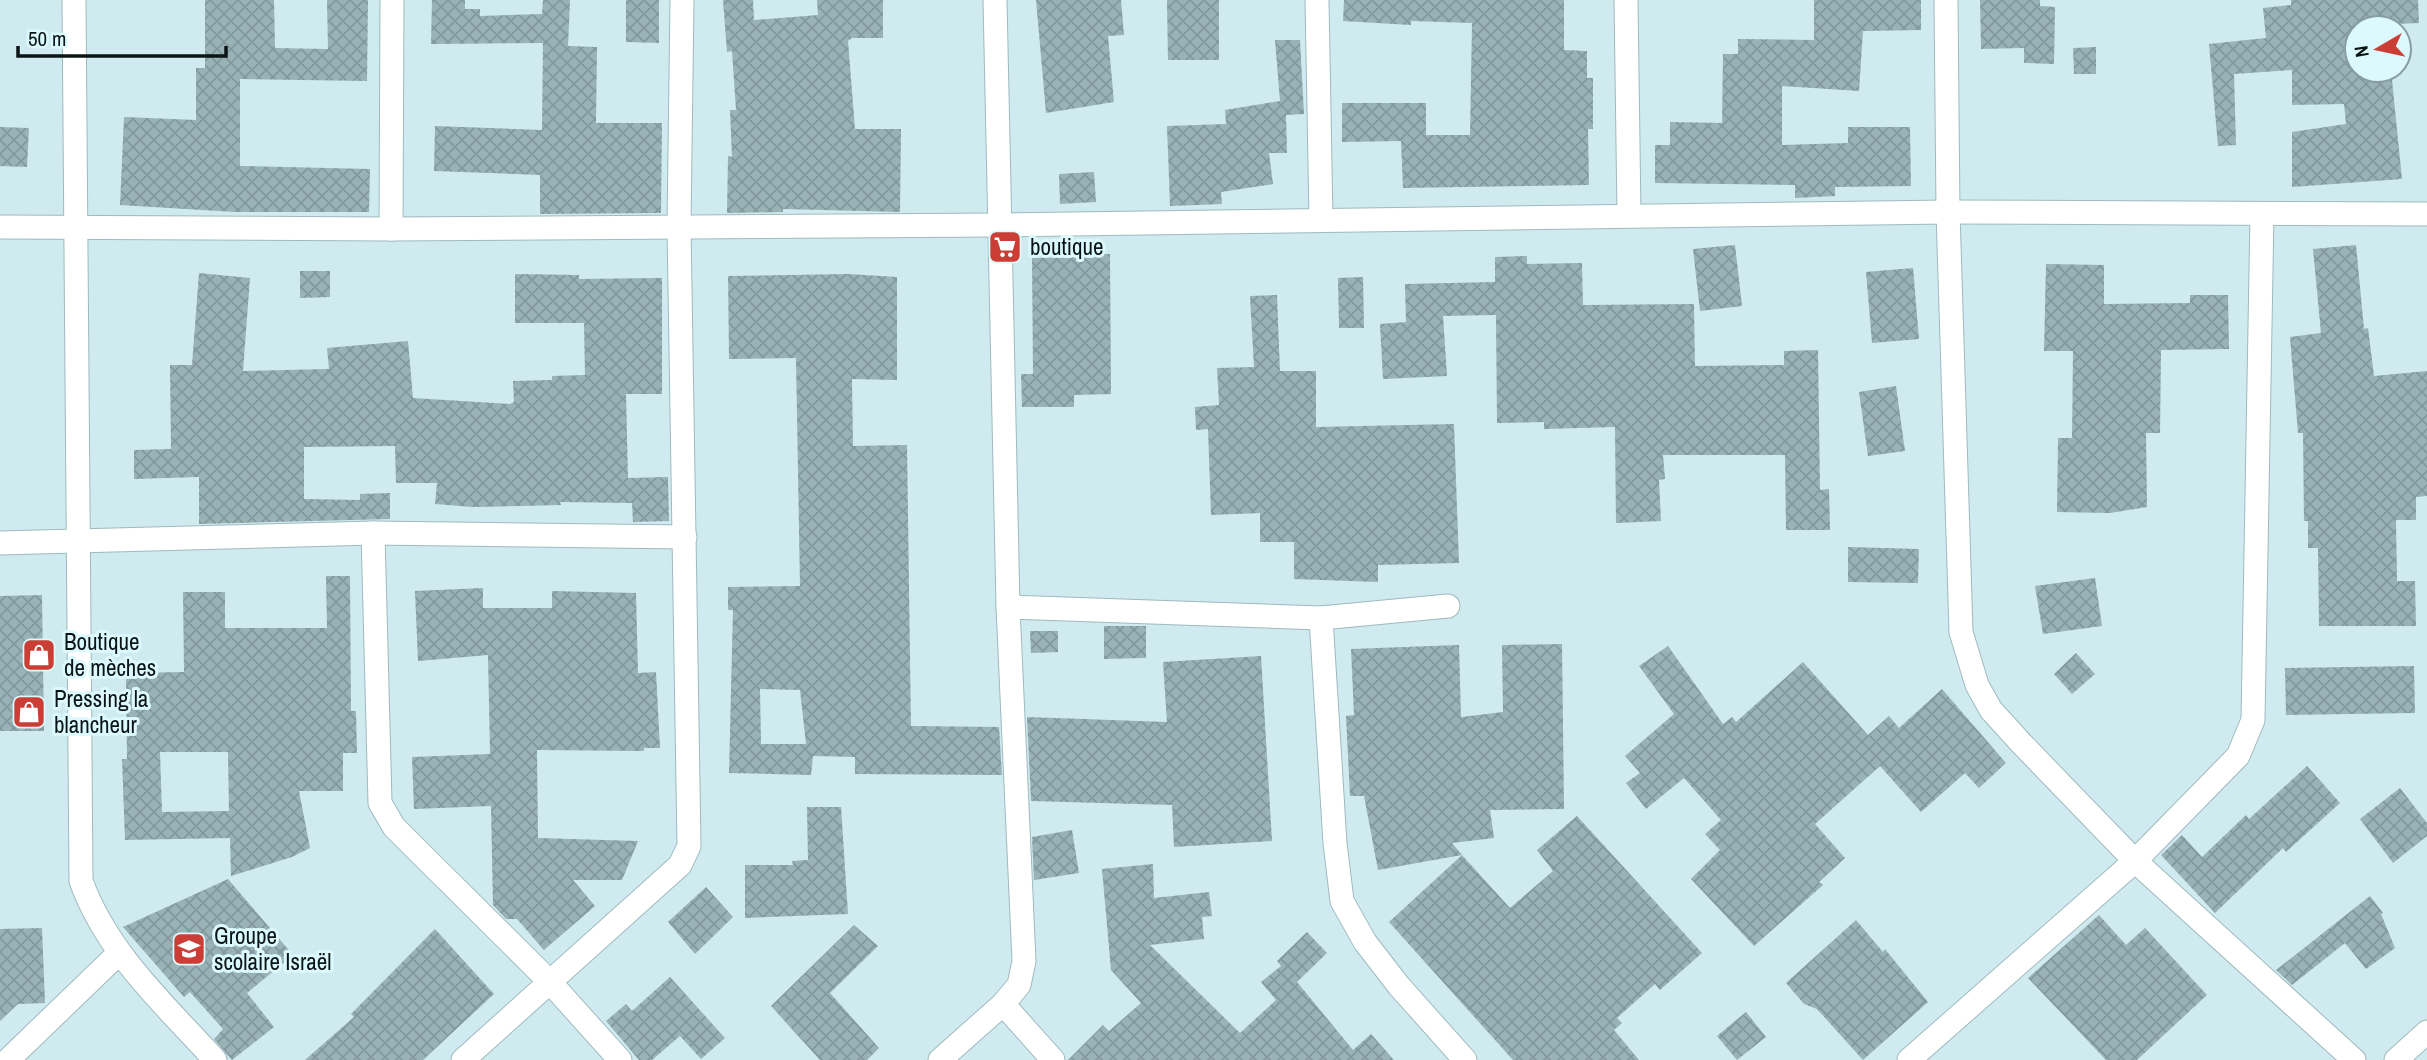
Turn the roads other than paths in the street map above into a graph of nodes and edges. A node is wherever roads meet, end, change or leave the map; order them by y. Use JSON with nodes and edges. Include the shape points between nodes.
{"nodes":[{"id":1,"x":74,"y":0,"type":"edge"},
{"id":2,"x":392,"y":0,"type":"edge"},
{"id":3,"x":682,"y":0,"type":"edge"},
{"id":4,"x":995,"y":0,"type":"edge"},
{"id":5,"x":1317,"y":0,"type":"edge"},
{"id":6,"x":1626,"y":0,"type":"edge"},
{"id":7,"x":1946,"y":0,"type":"edge"},
{"id":8,"x":1948,"y":212,"type":"junction"},
{"id":9,"x":2262,"y":214,"type":"junction"},
{"id":10,"x":2427,"y":214,"type":"edge"},
{"id":11,"x":1629,"y":215,"type":"junction"},
{"id":12,"x":1321,"y":220,"type":"junction"},
{"id":13,"x":77,"y":225,"type":"junction"},
{"id":14,"x":999,"y":225,"type":"junction"},
{"id":15,"x":679,"y":226,"type":"junction"},
{"id":16,"x":0,"y":227,"type":"edge"},
{"id":17,"x":391,"y":229,"type":"junction"},
{"id":18,"x":373,"y":533,"type":"junction"},
{"id":19,"x":685,"y":537,"type":"junction"},
{"id":20,"x":79,"y":540,"type":"junction"},
{"id":21,"x":0,"y":542,"type":"edge"},
{"id":22,"x":1448,"y":606,"type":"dead end"},
{"id":23,"x":1008,"y":607,"type":"junction"},
{"id":24,"x":1321,"y":618,"type":"junction"},
{"id":25,"x":2135,"y":861,"type":"junction"},
{"id":26,"x":119,"y":953,"type":"junction"},
{"id":27,"x":549,"y":981,"type":"junction"},
{"id":28,"x":1003,"y":1004,"type":"junction"},
{"id":29,"x":2427,"y":1032,"type":"edge"},
{"id":30,"x":8,"y":1060,"type":"edge"},
{"id":31,"x":215,"y":1060,"type":"edge"},
{"id":32,"x":463,"y":1060,"type":"edge"},
{"id":33,"x":620,"y":1060,"type":"edge"},
{"id":34,"x":940,"y":1060,"type":"edge"},
{"id":35,"x":1053,"y":1060,"type":"edge"},
{"id":36,"x":1465,"y":1060,"type":"edge"},
{"id":37,"x":1909,"y":1060,"type":"edge"},
{"id":38,"x":2354,"y":1060,"type":"edge"},
{"id":39,"x":2396,"y":1060,"type":"edge"}],
"edges":[{"from":1,"to":13,"type":"street"},
{"from":2,"to":17,"type":"street"},
{"from":3,"to":15,"type":"street"},
{"from":4,"to":14,"type":"street"},
{"from":5,"to":12,"type":"street"},
{"from":6,"to":11,"type":"street"},
{"from":7,"to":8,"type":"street"},
{"from":8,"to":9,"type":"street"},
{"from":8,"to":11,"type":"street"},
{"from":8,"to":25,"type":"street","via":[[1961,632],[1990,710]]},
{"from":9,"to":10,"type":"street"},
{"from":9,"to":25,"type":"street","via":[[2253,720],[2238,756]]},
{"from":11,"to":12,"type":"street"},
{"from":12,"to":14,"type":"street"},
{"from":13,"to":16,"type":"street"},
{"from":13,"to":17,"type":"street"},
{"from":13,"to":20,"type":"street"},
{"from":14,"to":15,"type":"street"},
{"from":14,"to":23,"type":"street"},
{"from":15,"to":17,"type":"street"},
{"from":15,"to":19,"type":"street"},
{"from":18,"to":19,"type":"street"},
{"from":18,"to":20,"type":"street"},
{"from":18,"to":27,"type":"street","via":[[380,803],[394,827]]},
{"from":19,"to":27,"type":"street","via":[[689,846],[681,865]]},
{"from":20,"to":21,"type":"street"},
{"from":20,"to":26,"type":"street","via":[[81,881],[91,909]]},
{"from":22,"to":24,"type":"street"},
{"from":23,"to":24,"type":"street"},
{"from":23,"to":28,"type":"street","via":[[1024,961],[1019,985]]},
{"from":24,"to":36,"type":"street","via":[[1342,901],[1365,942],[1399,986]]},
{"from":25,"to":37,"type":"street"},
{"from":25,"to":38,"type":"street"},
{"from":26,"to":30,"type":"street"},
{"from":26,"to":31,"type":"street"},
{"from":27,"to":32,"type":"street"},
{"from":27,"to":33,"type":"street"},
{"from":28,"to":34,"type":"street"},
{"from":28,"to":35,"type":"street"},
{"from":29,"to":39,"type":"street"}]}
